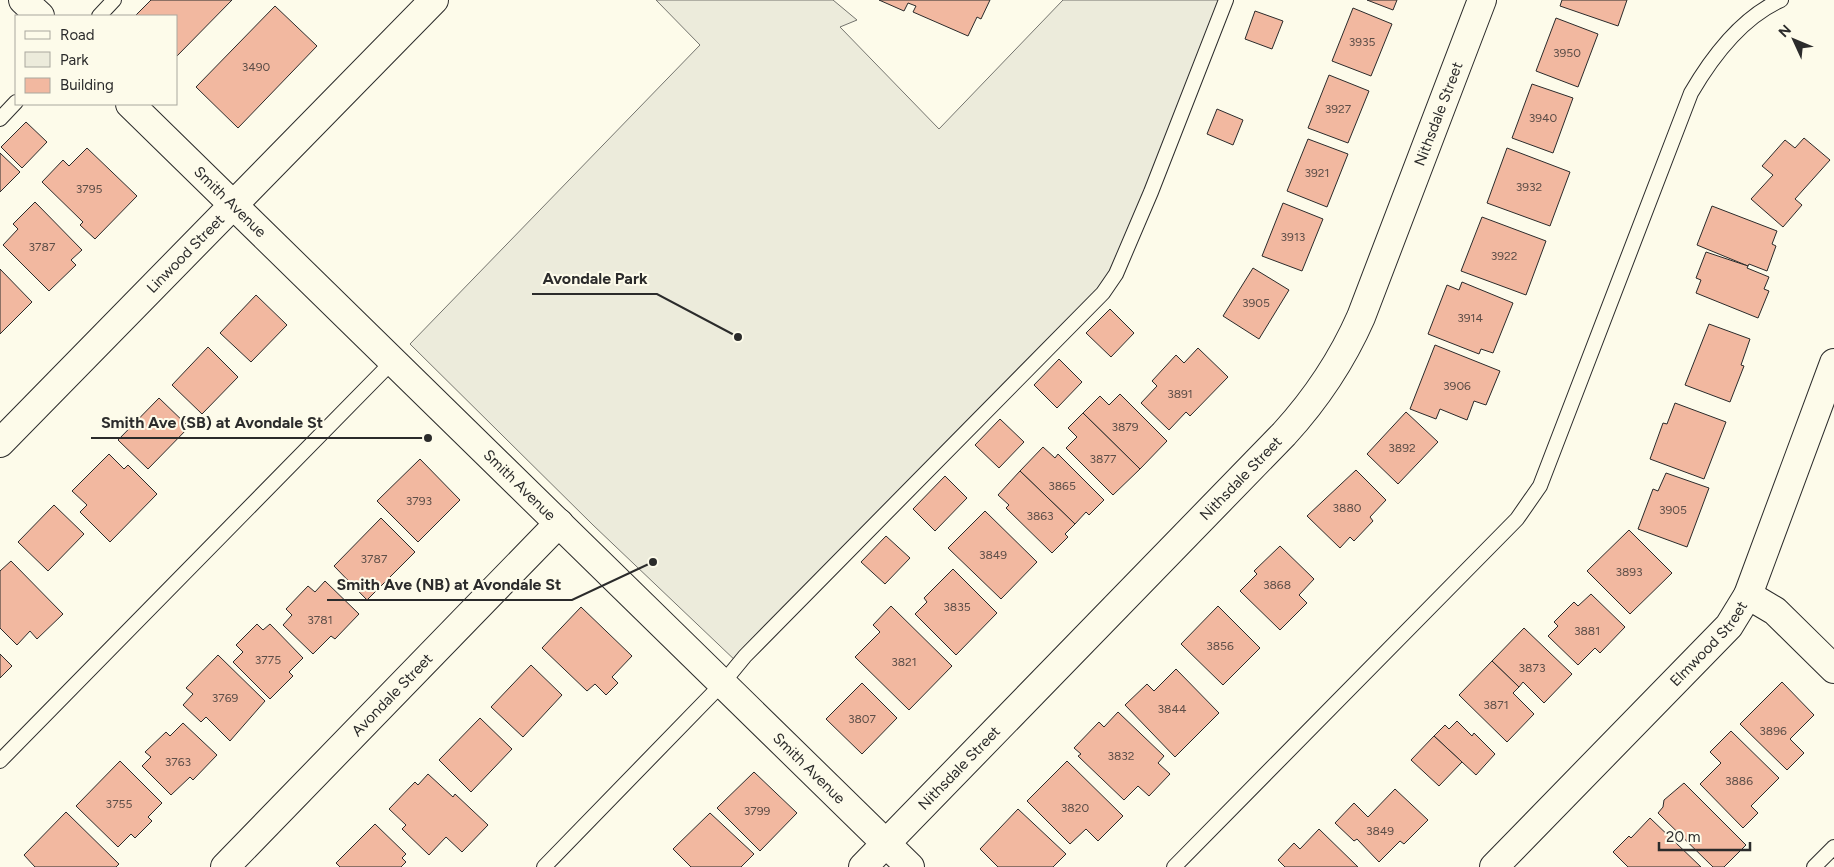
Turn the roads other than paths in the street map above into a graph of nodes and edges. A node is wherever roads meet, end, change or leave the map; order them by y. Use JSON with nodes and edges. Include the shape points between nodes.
{"nodes":[{"id":1,"x":23,"y":0,"type":"edge"},
{"id":2,"x":114,"y":0,"type":"edge"},
{"id":3,"x":434,"y":0,"type":"edge"},
{"id":4,"x":1226,"y":0,"type":"edge"},
{"id":5,"x":1482,"y":0,"type":"edge"},
{"id":6,"x":1781,"y":0,"type":"edge"},
{"id":7,"x":39,"y":15,"type":"edge"},
{"id":8,"x":99,"y":15,"type":"edge"},
{"id":9,"x":15,"y":103,"type":"edge"},
{"id":10,"x":131,"y":105,"type":"edge"},
{"id":11,"x":0,"y":119,"type":"edge"},
{"id":12,"x":233,"y":204,"type":"junction"},
{"id":13,"x":393,"y":361,"type":"junction"},
{"id":14,"x":1834,"y":363,"type":"edge"},
{"id":15,"x":0,"y":443,"type":"edge"},
{"id":16,"x":559,"y":522,"type":"junction"},
{"id":17,"x":1748,"y":595,"type":"junction"},
{"id":18,"x":1834,"y":669,"type":"edge"},
{"id":19,"x":722,"y":684,"type":"junction"},
{"id":20,"x":0,"y":761,"type":"edge"},
{"id":21,"x":886,"y":843,"type":"junction"},
{"id":22,"x":1834,"y":847,"type":"edge"},
{"id":23,"x":225,"y":867,"type":"edge"},
{"id":24,"x":544,"y":867,"type":"edge"},
{"id":25,"x":863,"y":867,"type":"edge"},
{"id":26,"x":910,"y":867,"type":"edge"},
{"id":27,"x":1174,"y":867,"type":"edge"},
{"id":28,"x":1494,"y":867,"type":"edge"},
{"id":29,"x":1814,"y":867,"type":"edge"}],
"edges":[{"from":1,"to":7,"type":"street"},
{"from":2,"to":8,"type":"lane"},
{"from":3,"to":12,"type":"street","name":"Linwood Street"},
{"from":4,"to":19,"type":"lane","via":[[1152,192],[1116,274],[1103,293],[745,656]]},
{"from":5,"to":21,"type":"street","name":"Nithsdale Street","via":[[1361,317],[1349,344],[1317,395],[1284,434]]},
{"from":6,"to":27,"type":"lane","via":[[1753,17],[1734,36],[1690,93],[1540,486],[1517,519]]},
{"from":9,"to":11,"type":"lane"},
{"from":10,"to":12,"type":"street","name":"Smith Avenue"},
{"from":12,"to":13,"type":"street","name":"Smith Avenue"},
{"from":12,"to":15,"type":"street","name":"Linwood Street"},
{"from":13,"to":16,"type":"street","name":"Smith Avenue"},
{"from":13,"to":20,"type":"lane"},
{"from":14,"to":17,"type":"street","name":"Elmwood Street"},
{"from":16,"to":19,"type":"street","name":"Smith Avenue"},
{"from":16,"to":23,"type":"street","name":"Avondale Street"},
{"from":17,"to":18,"type":"street","via":[[1775,611]]},
{"from":17,"to":28,"type":"street","name":"Elmwood Street","via":[[1729,626]]},
{"from":19,"to":21,"type":"street","name":"Smith Avenue"},
{"from":19,"to":24,"type":"lane"},
{"from":21,"to":25,"type":"street","name":"Nithsdale Street"},
{"from":21,"to":26,"type":"street","name":"Smith Avenue"},
{"from":22,"to":29,"type":"lane"}]}
